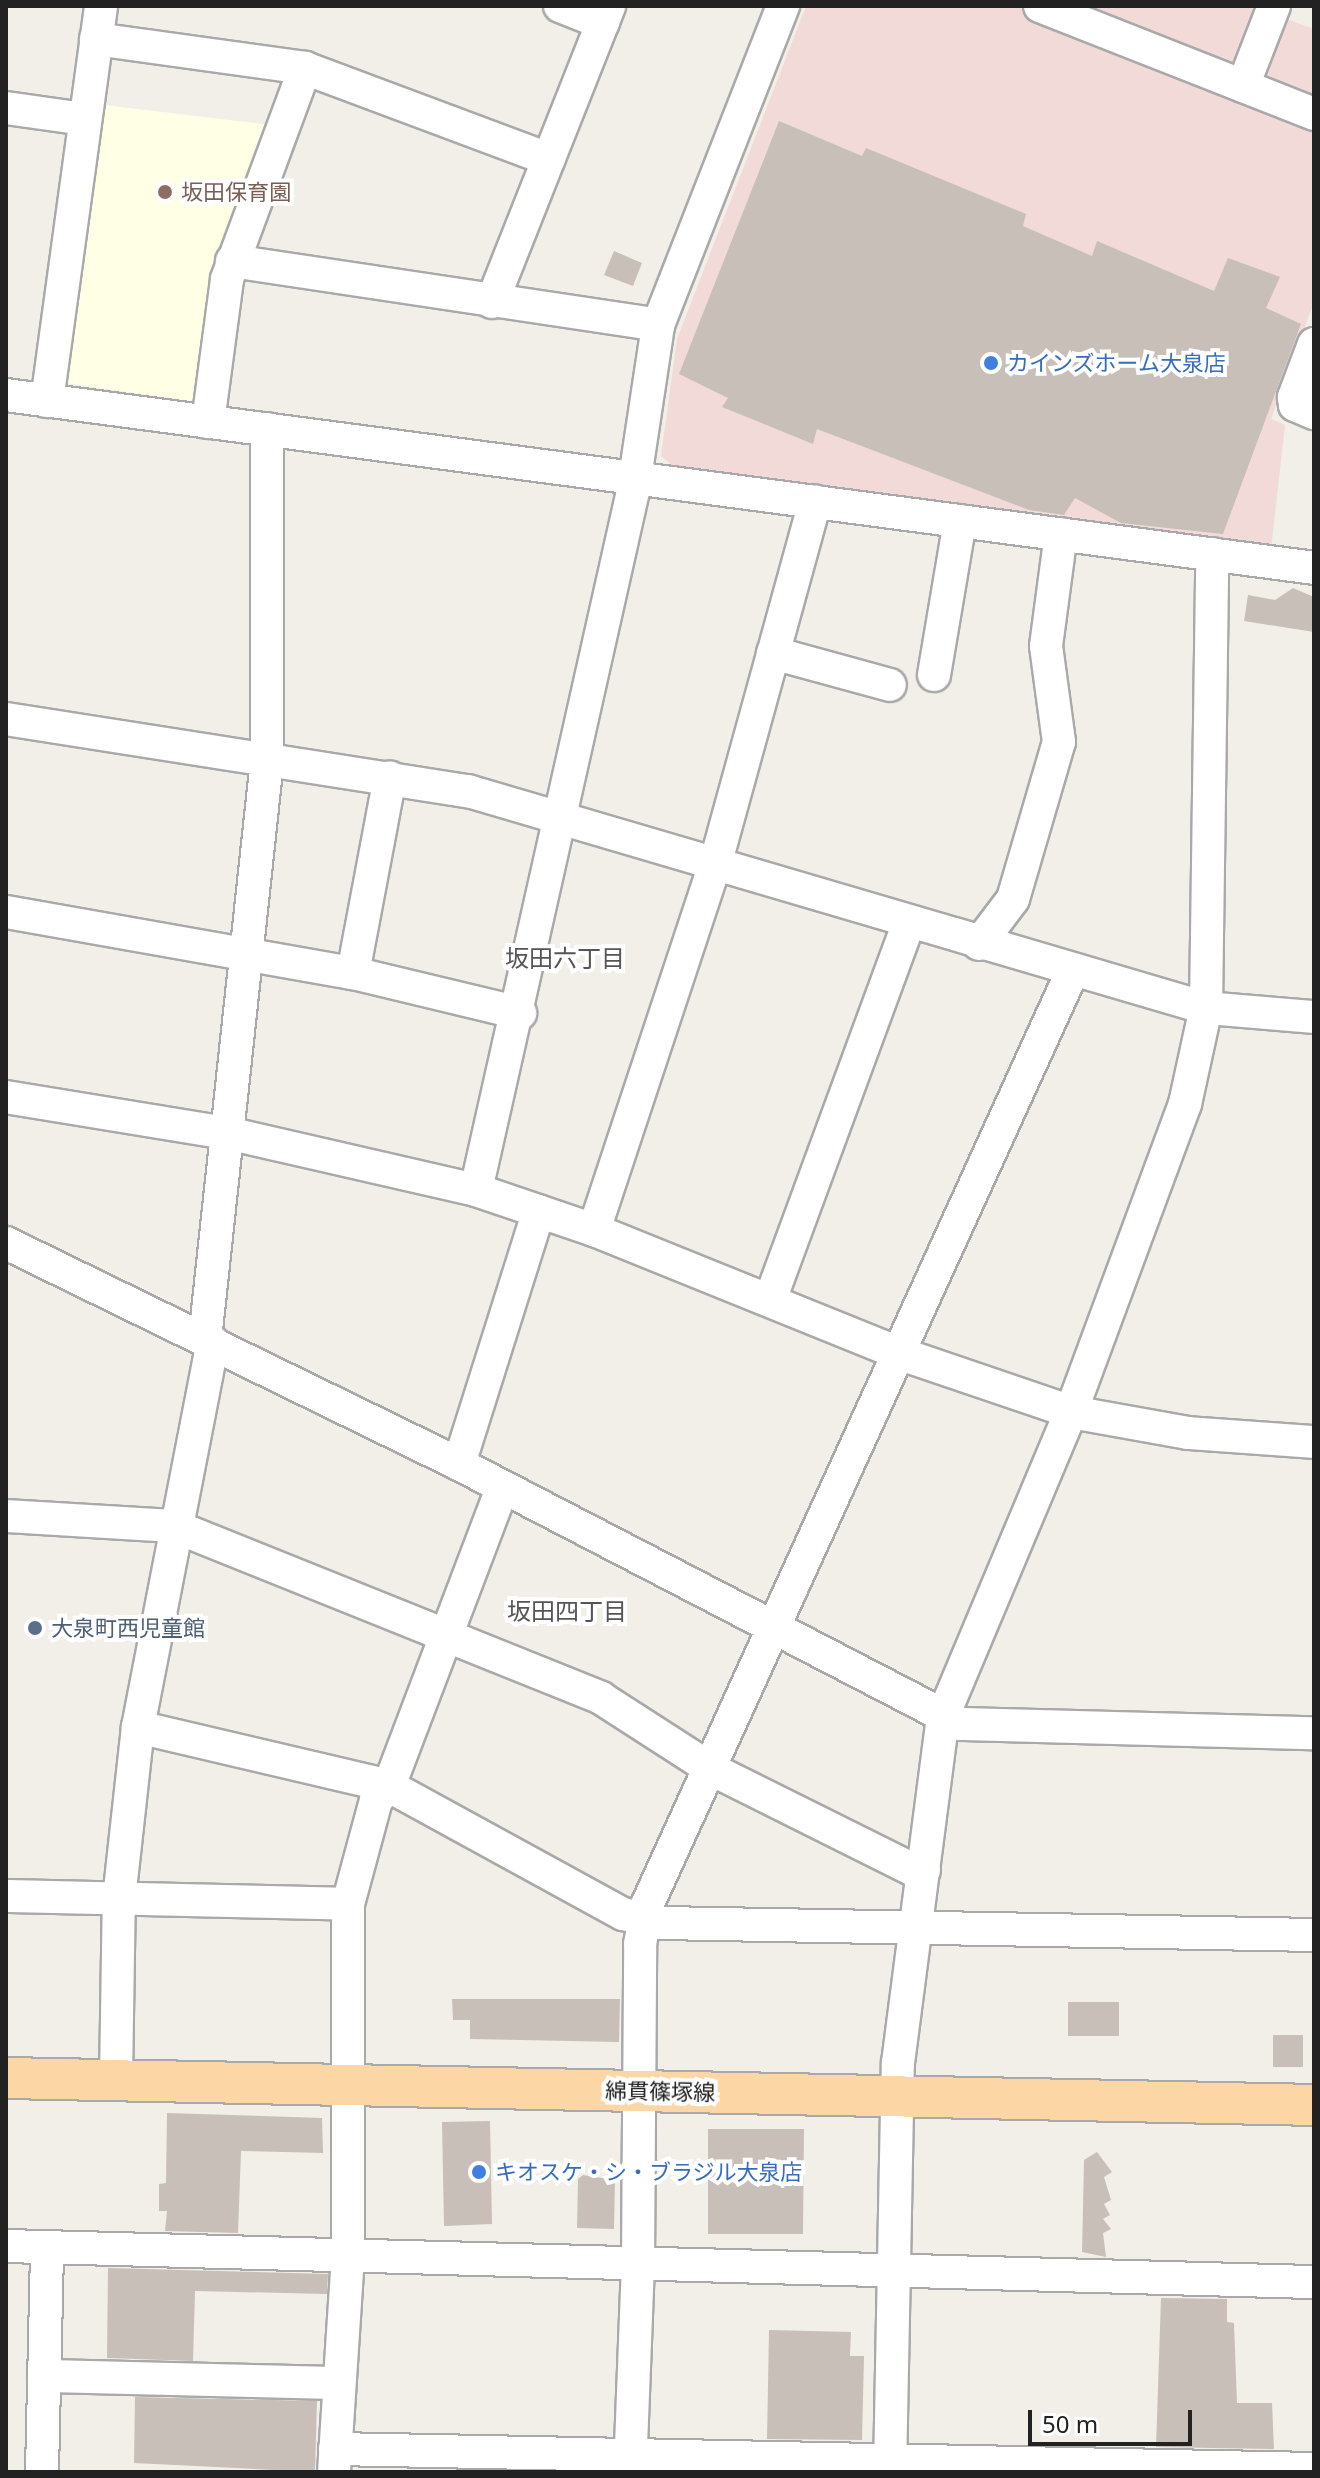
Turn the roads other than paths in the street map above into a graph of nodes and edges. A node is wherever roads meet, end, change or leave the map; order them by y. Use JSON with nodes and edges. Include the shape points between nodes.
{"nodes":[{"id":1,"x":101,"y":6,"type":"edge"},
{"id":2,"x":560,"y":6,"type":"edge"},
{"id":3,"x":783,"y":6,"type":"edge"},
{"id":4,"x":1040,"y":6,"type":"edge"},
{"id":5,"x":1274,"y":6,"type":"edge"},
{"id":6,"x":606,"y":14,"type":"edge"},
{"id":7,"x":96,"y":39,"type":"junction"},
{"id":8,"x":305,"y":68,"type":"junction"},
{"id":9,"x":1243,"y":86,"type":"junction"},
{"id":10,"x":6,"y":108,"type":"edge"},
{"id":11,"x":1314,"y":114,"type":"edge"},
{"id":12,"x":84,"y":119,"type":"junction"},
{"id":13,"x":549,"y":159,"type":"junction"},
{"id":14,"x":232,"y":261,"type":"junction"},
{"id":15,"x":492,"y":302,"type":"junction"},
{"id":16,"x":658,"y":325,"type":"junction"},
{"id":17,"x":1314,"y":344,"type":"edge"},
{"id":18,"x":6,"y":395,"type":"edge"},
{"id":19,"x":47,"y":401,"type":"junction"},
{"id":20,"x":1314,"y":413,"type":"edge"},
{"id":21,"x":208,"y":422,"type":"junction"},
{"id":22,"x":267,"y":429,"type":"junction"},
{"id":23,"x":635,"y":477,"type":"junction"},
{"id":24,"x":815,"y":501,"type":"junction"},
{"id":25,"x":960,"y":521,"type":"junction"},
{"id":26,"x":1061,"y":534,"type":"junction"},
{"id":27,"x":1212,"y":554,"type":"junction"},
{"id":28,"x":1314,"y":568,"type":"edge"},
{"id":29,"x":773,"y":653,"type":"junction"},
{"id":30,"x":934,"y":675,"type":"dead end"},
{"id":31,"x":890,"y":685,"type":"dead end"},
{"id":32,"x":6,"y":719,"type":"edge"},
{"id":33,"x":267,"y":761,"type":"junction"},
{"id":34,"x":390,"y":777,"type":"junction"},
{"id":35,"x":562,"y":815,"type":"junction"},
{"id":36,"x":715,"y":865,"type":"junction"},
{"id":37,"x":6,"y":912,"type":"edge"},
{"id":38,"x":909,"y":923,"type":"junction"},
{"id":39,"x":979,"y":944,"type":"junction"},
{"id":40,"x":248,"y":953,"type":"junction"},
{"id":41,"x":1072,"y":972,"type":"junction"},
{"id":42,"x":353,"y":973,"type":"junction"},
{"id":43,"x":1206,"y":1008,"type":"junction"},
{"id":44,"x":520,"y":1013,"type":"junction"},
{"id":45,"x":1314,"y":1017,"type":"edge"},
{"id":46,"x":6,"y":1097,"type":"edge"},
{"id":47,"x":227,"y":1133,"type":"junction"},
{"id":48,"x":476,"y":1190,"type":"junction"},
{"id":49,"x":539,"y":1211,"type":"junction"},
{"id":50,"x":594,"y":1230,"type":"junction"},
{"id":51,"x":6,"y":1243,"type":"edge"},
{"id":52,"x":770,"y":1300,"type":"junction"},
{"id":53,"x":209,"y":1341,"type":"junction"},
{"id":54,"x":898,"y":1353,"type":"junction"},
{"id":55,"x":1071,"y":1412,"type":"junction"},
{"id":56,"x":1314,"y":1442,"type":"edge"},
{"id":57,"x":459,"y":1464,"type":"junction"},
{"id":58,"x":502,"y":1489,"type":"junction"},
{"id":59,"x":6,"y":1516,"type":"edge"},
{"id":60,"x":174,"y":1526,"type":"junction"},
{"id":61,"x":771,"y":1630,"type":"junction"},
{"id":62,"x":446,"y":1639,"type":"junction"},
{"id":63,"x":943,"y":1716,"type":"junction"},
{"id":64,"x":138,"y":1727,"type":"junction"},
{"id":65,"x":1314,"y":1733,"type":"edge"},
{"id":66,"x":711,"y":1769,"type":"junction"},
{"id":67,"x":389,"y":1786,"type":"junction"},
{"id":68,"x":924,"y":1870,"type":"junction"},
{"id":69,"x":6,"y":1896,"type":"edge"},
{"id":70,"x":119,"y":1899,"type":"junction"},
{"id":71,"x":348,"y":1904,"type":"junction"},
{"id":72,"x":643,"y":1920,"type":"junction"},
{"id":73,"x":919,"y":1926,"type":"junction"},
{"id":74,"x":1314,"y":1935,"type":"edge"},
{"id":75,"x":6,"y":2078,"type":"edge"},
{"id":76,"x":116,"y":2080,"type":"junction"},
{"id":77,"x":346,"y":2084,"type":"junction"},
{"id":78,"x":636,"y":2091,"type":"junction"},
{"id":79,"x":896,"y":2096,"type":"junction"},
{"id":80,"x":1314,"y":2105,"type":"edge"},
{"id":81,"x":6,"y":2246,"type":"edge"},
{"id":82,"x":47,"y":2248,"type":"junction"},
{"id":83,"x":348,"y":2257,"type":"junction"},
{"id":84,"x":638,"y":2263,"type":"junction"},
{"id":85,"x":896,"y":2268,"type":"junction"},
{"id":86,"x":1314,"y":2282,"type":"edge"},
{"id":87,"x":44,"y":2376,"type":"junction"},
{"id":88,"x":339,"y":2383,"type":"junction"},
{"id":89,"x":335,"y":2461,"type":"edge"},
{"id":90,"x":630,"y":2465,"type":"edge"},
{"id":91,"x":890,"y":2467,"type":"edge"},
{"id":92,"x":1314,"y":2469,"type":"edge"},
{"id":93,"x":42,"y":2472,"type":"edge"}],
"edges":[{"from":1,"to":7,"type":"street"},
{"from":2,"to":6,"type":"street"},
{"from":3,"to":16,"type":"street"},
{"from":4,"to":9,"type":"street"},
{"from":5,"to":9,"type":"street"},
{"from":6,"to":13,"type":"street"},
{"from":7,"to":8,"type":"street"},
{"from":7,"to":12,"type":"street"},
{"from":8,"to":13,"type":"street"},
{"from":8,"to":14,"type":"street"},
{"from":9,"to":11,"type":"street"},
{"from":10,"to":12,"type":"street"},
{"from":12,"to":19,"type":"street"},
{"from":13,"to":15,"type":"street"},
{"from":14,"to":15,"type":"street"},
{"from":14,"to":21,"type":"street"},
{"from":15,"to":16,"type":"street"},
{"from":16,"to":23,"type":"street"},
{"from":17,"to":20,"type":"street","via":[[1294,397],[1295,405]]},
{"from":18,"to":19,"type":"street"},
{"from":19,"to":21,"type":"street"},
{"from":21,"to":22,"type":"street"},
{"from":22,"to":23,"type":"street"},
{"from":22,"to":33,"type":"street"},
{"from":23,"to":24,"type":"street"},
{"from":23,"to":35,"type":"street"},
{"from":24,"to":25,"type":"street"},
{"from":24,"to":29,"type":"street"},
{"from":25,"to":26,"type":"street"},
{"from":25,"to":30,"type":"street"},
{"from":26,"to":27,"type":"street"},
{"from":26,"to":39,"type":"street","via":[[1046,646],[1059,742],[1013,899]]},
{"from":27,"to":28,"type":"street"},
{"from":27,"to":43,"type":"street"},
{"from":29,"to":31,"type":"street"},
{"from":29,"to":36,"type":"street"},
{"from":32,"to":33,"type":"street"},
{"from":33,"to":34,"type":"street"},
{"from":33,"to":40,"type":"street"},
{"from":34,"to":35,"type":"street"},
{"from":34,"to":42,"type":"street"},
{"from":35,"to":36,"type":"street"},
{"from":35,"to":44,"type":"street"},
{"from":36,"to":38,"type":"street"},
{"from":36,"to":50,"type":"street"},
{"from":37,"to":40,"type":"street"},
{"from":38,"to":39,"type":"street"},
{"from":38,"to":52,"type":"street"},
{"from":39,"to":41,"type":"street"},
{"from":40,"to":42,"type":"street"},
{"from":40,"to":47,"type":"street"},
{"from":41,"to":43,"type":"street"},
{"from":41,"to":54,"type":"street"},
{"from":42,"to":44,"type":"street"},
{"from":43,"to":45,"type":"street"},
{"from":43,"to":55,"type":"street","via":[[1185,1104]]},
{"from":44,"to":48,"type":"street"},
{"from":46,"to":47,"type":"street"},
{"from":47,"to":48,"type":"street"},
{"from":47,"to":53,"type":"street"},
{"from":48,"to":49,"type":"street"},
{"from":49,"to":50,"type":"street"},
{"from":49,"to":57,"type":"street"},
{"from":50,"to":52,"type":"street"},
{"from":51,"to":53,"type":"street"},
{"from":52,"to":54,"type":"street"},
{"from":53,"to":57,"type":"street"},
{"from":53,"to":60,"type":"street"},
{"from":54,"to":55,"type":"street"},
{"from":54,"to":61,"type":"street"},
{"from":55,"to":56,"type":"street","via":[[1188,1433]]},
{"from":55,"to":63,"type":"street"},
{"from":57,"to":58,"type":"street"},
{"from":58,"to":61,"type":"street"},
{"from":58,"to":62,"type":"street"},
{"from":59,"to":60,"type":"street"},
{"from":60,"to":62,"type":"street"},
{"from":60,"to":64,"type":"street"},
{"from":61,"to":63,"type":"street"},
{"from":61,"to":66,"type":"street"},
{"from":62,"to":66,"type":"street","via":[[601,1698]]},
{"from":62,"to":67,"type":"street"},
{"from":63,"to":65,"type":"street","via":[[960,1724]]},
{"from":63,"to":68,"type":"street"},
{"from":64,"to":67,"type":"street"},
{"from":64,"to":70,"type":"street"},
{"from":66,"to":68,"type":"street"},
{"from":66,"to":72,"type":"street"},
{"from":67,"to":71,"type":"street","via":[[376,1800]]},
{"from":67,"to":72,"type":"street"},
{"from":68,"to":73,"type":"street"},
{"from":69,"to":70,"type":"street"},
{"from":70,"to":71,"type":"street"},
{"from":70,"to":76,"type":"street"},
{"from":71,"to":77,"type":"street"},
{"from":72,"to":73,"type":"street"},
{"from":72,"to":78,"type":"street"},
{"from":73,"to":74,"type":"street"},
{"from":73,"to":79,"type":"street"},
{"from":75,"to":76,"type":"main road","name":"綿貫篠塚線"},
{"from":76,"to":77,"type":"main road","name":"綿貫篠塚線"},
{"from":77,"to":78,"type":"main road","name":"綿貫篠塚線"},
{"from":77,"to":83,"type":"street"},
{"from":78,"to":79,"type":"main road","name":"綿貫篠塚線"},
{"from":78,"to":84,"type":"street"},
{"from":79,"to":80,"type":"main road","name":"綿貫篠塚線"},
{"from":79,"to":85,"type":"street"},
{"from":81,"to":82,"type":"street"},
{"from":82,"to":83,"type":"street"},
{"from":82,"to":87,"type":"street"},
{"from":83,"to":84,"type":"street"},
{"from":83,"to":88,"type":"street"},
{"from":84,"to":85,"type":"street"},
{"from":84,"to":90,"type":"street"},
{"from":85,"to":86,"type":"street"},
{"from":85,"to":91,"type":"street"},
{"from":87,"to":88,"type":"street"},
{"from":87,"to":93,"type":"street"},
{"from":88,"to":89,"type":"street"},
{"from":89,"to":90,"type":"street"},
{"from":90,"to":91,"type":"street"},
{"from":91,"to":92,"type":"street"}]}
